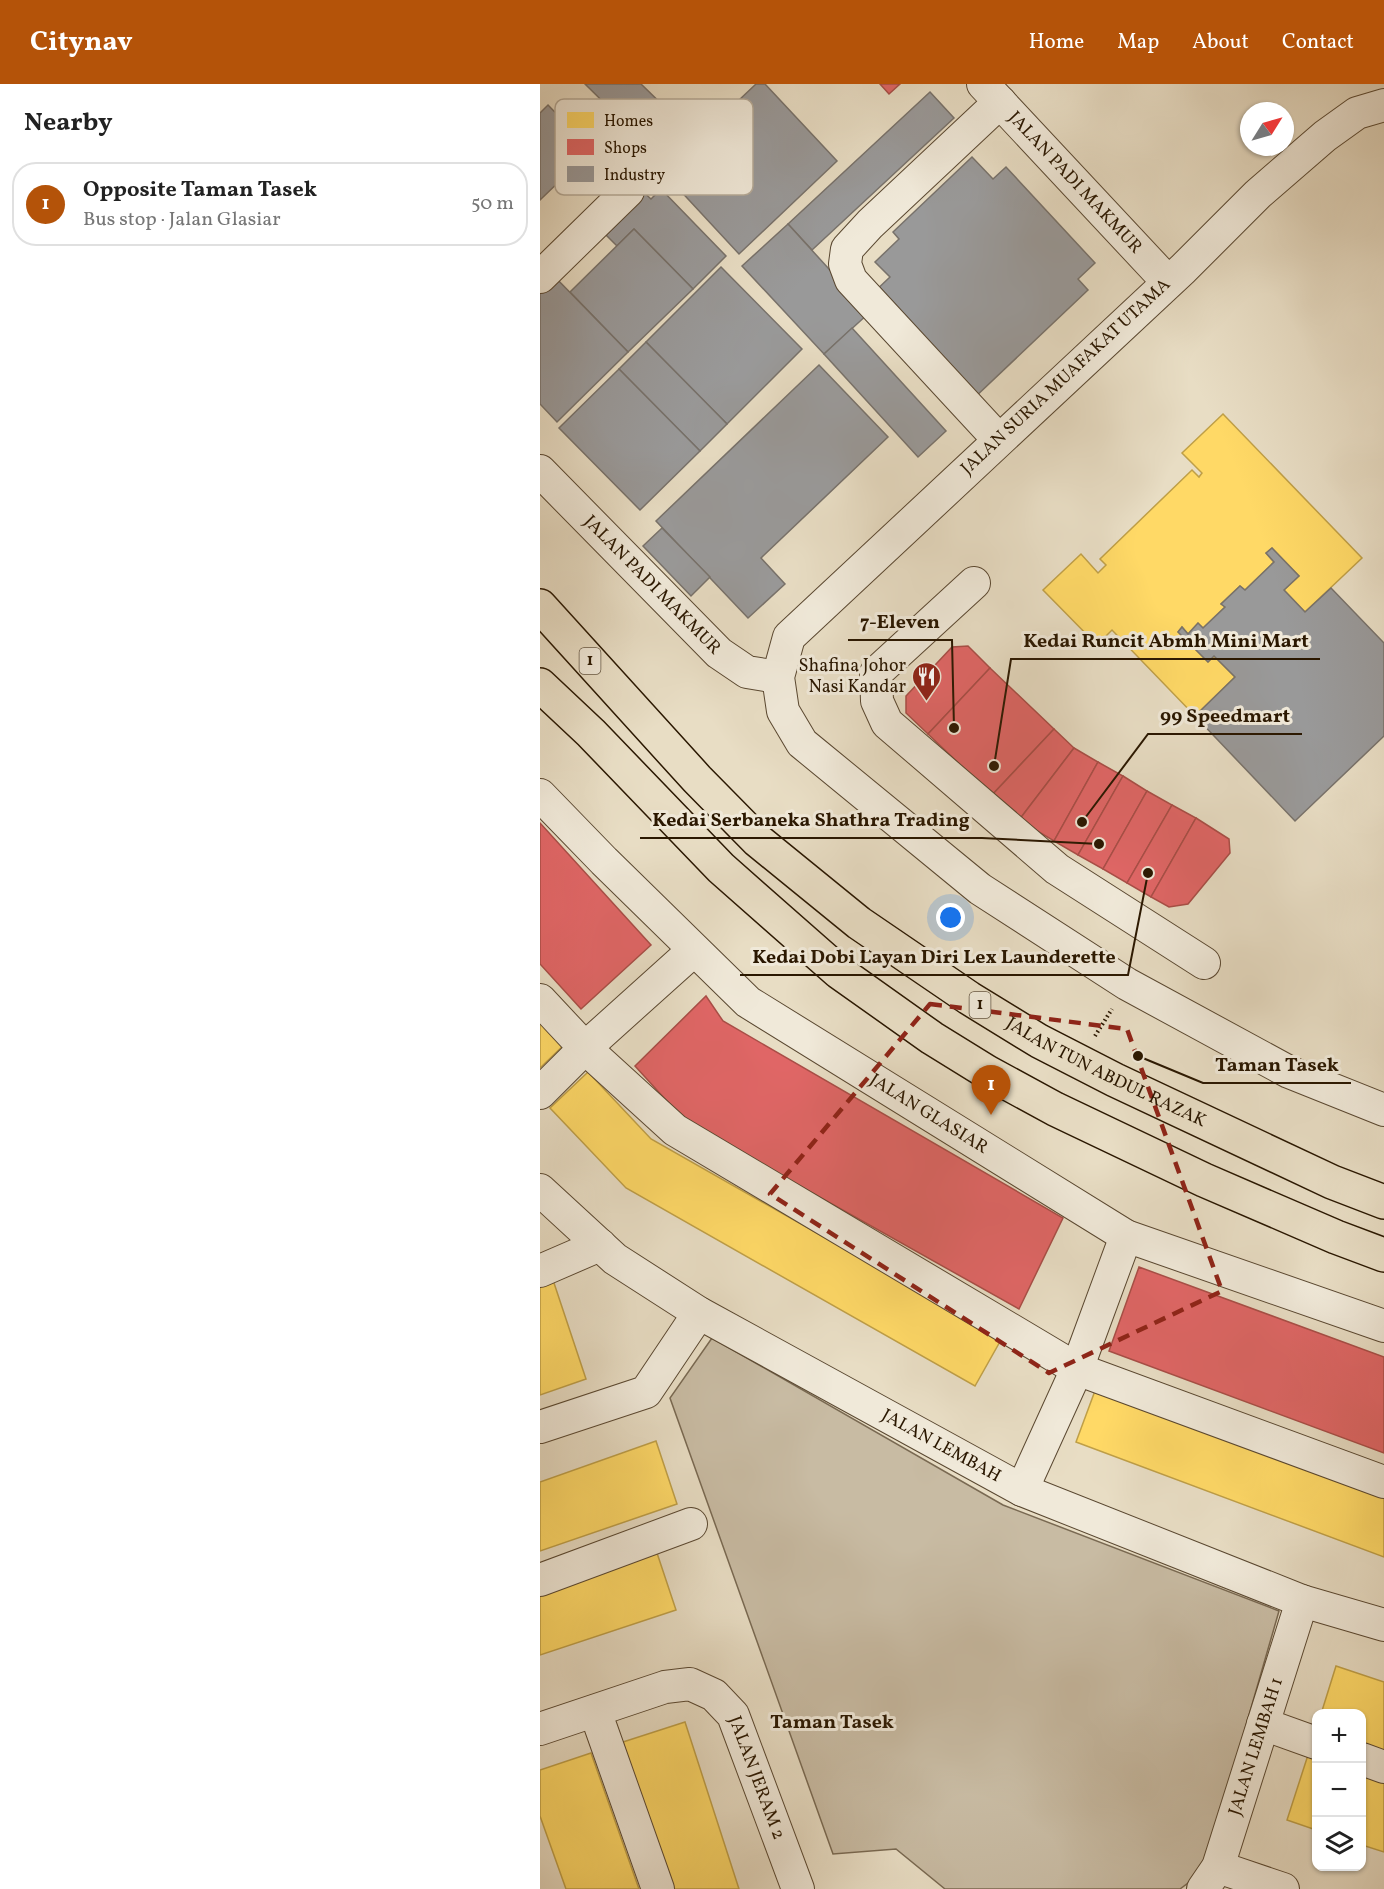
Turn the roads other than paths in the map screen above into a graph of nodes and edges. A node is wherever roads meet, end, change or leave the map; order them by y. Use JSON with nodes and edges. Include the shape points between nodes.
{"nodes":[{"id":1,"x":991,"y":93,"type":"edge"},
{"id":2,"x":1384,"y":105,"type":"edge"},
{"id":3,"x":624,"y":195,"type":"edge"},
{"id":4,"x":540,"y":278,"type":"edge"},
{"id":5,"x":1168,"y":282,"type":"junction"},
{"id":6,"x":999,"y":440,"type":"junction"},
{"id":7,"x":540,"y":471,"type":"edge"},
{"id":8,"x":974,"y":583,"type":"dead end"},
{"id":9,"x":540,"y":606,"type":"edge"},
{"id":10,"x":778,"y":677,"type":"junction"},
{"id":11,"x":540,"y":686,"type":"edge"},
{"id":12,"x":540,"y":795,"type":"edge"},
{"id":13,"x":694,"y":950,"type":"junction"},
{"id":14,"x":1204,"y":963,"type":"dead end"},
{"id":15,"x":540,"y":1000,"type":"edge"},
{"id":16,"x":585,"y":1048,"type":"junction"},
{"id":17,"x":540,"y":1094,"type":"edge"},
{"id":18,"x":1384,"y":1110,"type":"edge"},
{"id":19,"x":540,"y":1190,"type":"edge"},
{"id":20,"x":1384,"y":1202,"type":"edge"},
{"id":21,"x":1126,"y":1236,"type":"junction"},
{"id":22,"x":600,"y":1245,"type":"junction"},
{"id":23,"x":1384,"y":1255,"type":"edge"},
{"id":24,"x":540,"y":1270,"type":"edge"},
{"id":25,"x":699,"y":1313,"type":"junction"},
{"id":26,"x":1384,"y":1326,"type":"edge"},
{"id":27,"x":1077,"y":1369,"type":"junction"},
{"id":28,"x":540,"y":1427,"type":"edge"},
{"id":29,"x":1384,"y":1482,"type":"edge"},
{"id":30,"x":1022,"y":1490,"type":"junction"},
{"id":31,"x":691,"y":1524,"type":"dead end"},
{"id":32,"x":540,"y":1580,"type":"edge"},
{"id":33,"x":1302,"y":1601,"type":"junction"},
{"id":34,"x":1384,"y":1625,"type":"edge"},
{"id":35,"x":595,"y":1711,"type":"junction"},
{"id":36,"x":1263,"y":1724,"type":"junction"},
{"id":37,"x":540,"y":1729,"type":"edge"},
{"id":38,"x":1312,"y":1741,"type":"edge"},
{"id":39,"x":1366,"y":1760,"type":"edge"},
{"id":40,"x":1384,"y":1767,"type":"edge"},
{"id":41,"x":1210,"y":1878,"type":"edge"},
{"id":42,"x":658,"y":1889,"type":"edge"},
{"id":43,"x":798,"y":1889,"type":"edge"},
{"id":44,"x":1283,"y":1889,"type":"edge"}],
"edges":[{"from":1,"to":5,"type":"street","name":"JALAN PADI MAKMUR"},
{"from":1,"to":6,"type":"street","via":[[847,249],[845,264],[851,280]]},
{"from":2,"to":5,"type":"street","name":"JALAN SURIA MUAFAKAT UTAMA","via":[[1358,113],[1333,130],[1258,194]]},
{"from":3,"to":4,"type":"street"},
{"from":5,"to":6,"type":"street","name":"JALAN SURIA MUAFAKAT UTAMA"},
{"from":6,"to":10,"type":"street","name":"JALAN SURIA MUAFAKAT UTAMA","via":[[789,637]]},
{"from":7,"to":10,"type":"street","name":"JALAN PADI MAKMUR","via":[[719,653],[747,672]]},
{"from":8,"to":14,"type":"street","via":[[876,673],[877,701],[887,723],[1057,869]]},
{"from":9,"to":20,"type":"highway","name":"JALAN TUN ABDUL RAZAK","number":"1","via":[[757,840],[859,923],[1039,1041],[1332,1182]]},
{"from":10,"to":18,"type":"street","via":[[783,711],[802,743],[980,889],[1127,984],[1289,1072]]},
{"from":11,"to":23,"type":"highway","via":[[591,733],[721,868],[839,972],[932,1038],[1055,1109],[1204,1180]]},
{"from":12,"to":13,"type":"street","name":"JALAN GLASIAR"},
{"from":13,"to":16,"type":"street"},
{"from":13,"to":21,"type":"street","name":"JALAN GLASIAR","via":[[748,1002]]},
{"from":15,"to":16,"type":"street"},
{"from":16,"to":17,"type":"street"},
{"from":16,"to":27,"type":"street","via":[[675,1130]]},
{"from":19,"to":22,"type":"street","name":"JALAN LEMBAH"},
{"from":21,"to":26,"type":"street","name":"JALAN GLASIAR"},
{"from":21,"to":27,"type":"street"},
{"from":22,"to":24,"type":"street"},
{"from":22,"to":25,"type":"street","name":"JALAN LEMBAH","via":[[615,1259]]},
{"from":25,"to":28,"type":"street","via":[[645,1392]]},
{"from":25,"to":30,"type":"street","name":"JALAN LEMBAH"},
{"from":27,"to":29,"type":"street"},
{"from":27,"to":30,"type":"street"},
{"from":30,"to":33,"type":"street","name":"JALAN LEMBAH"},
{"from":31,"to":32,"type":"street"},
{"from":33,"to":34,"type":"street","name":"JALAN LEMBAH"},
{"from":33,"to":36,"type":"street","name":"JALAN LEMBAH 1"},
{"from":35,"to":37,"type":"street"},
{"from":35,"to":42,"type":"street"},
{"from":35,"to":43,"type":"street","name":"JALAN JERAM 2","via":[[665,1687],[690,1684],[714,1695],[733,1716]]},
{"from":36,"to":38,"type":"street"},
{"from":36,"to":41,"type":"street","name":"JALAN LEMBAH 1"},
{"from":39,"to":40,"type":"street"},
{"from":41,"to":44,"type":"street"}]}
